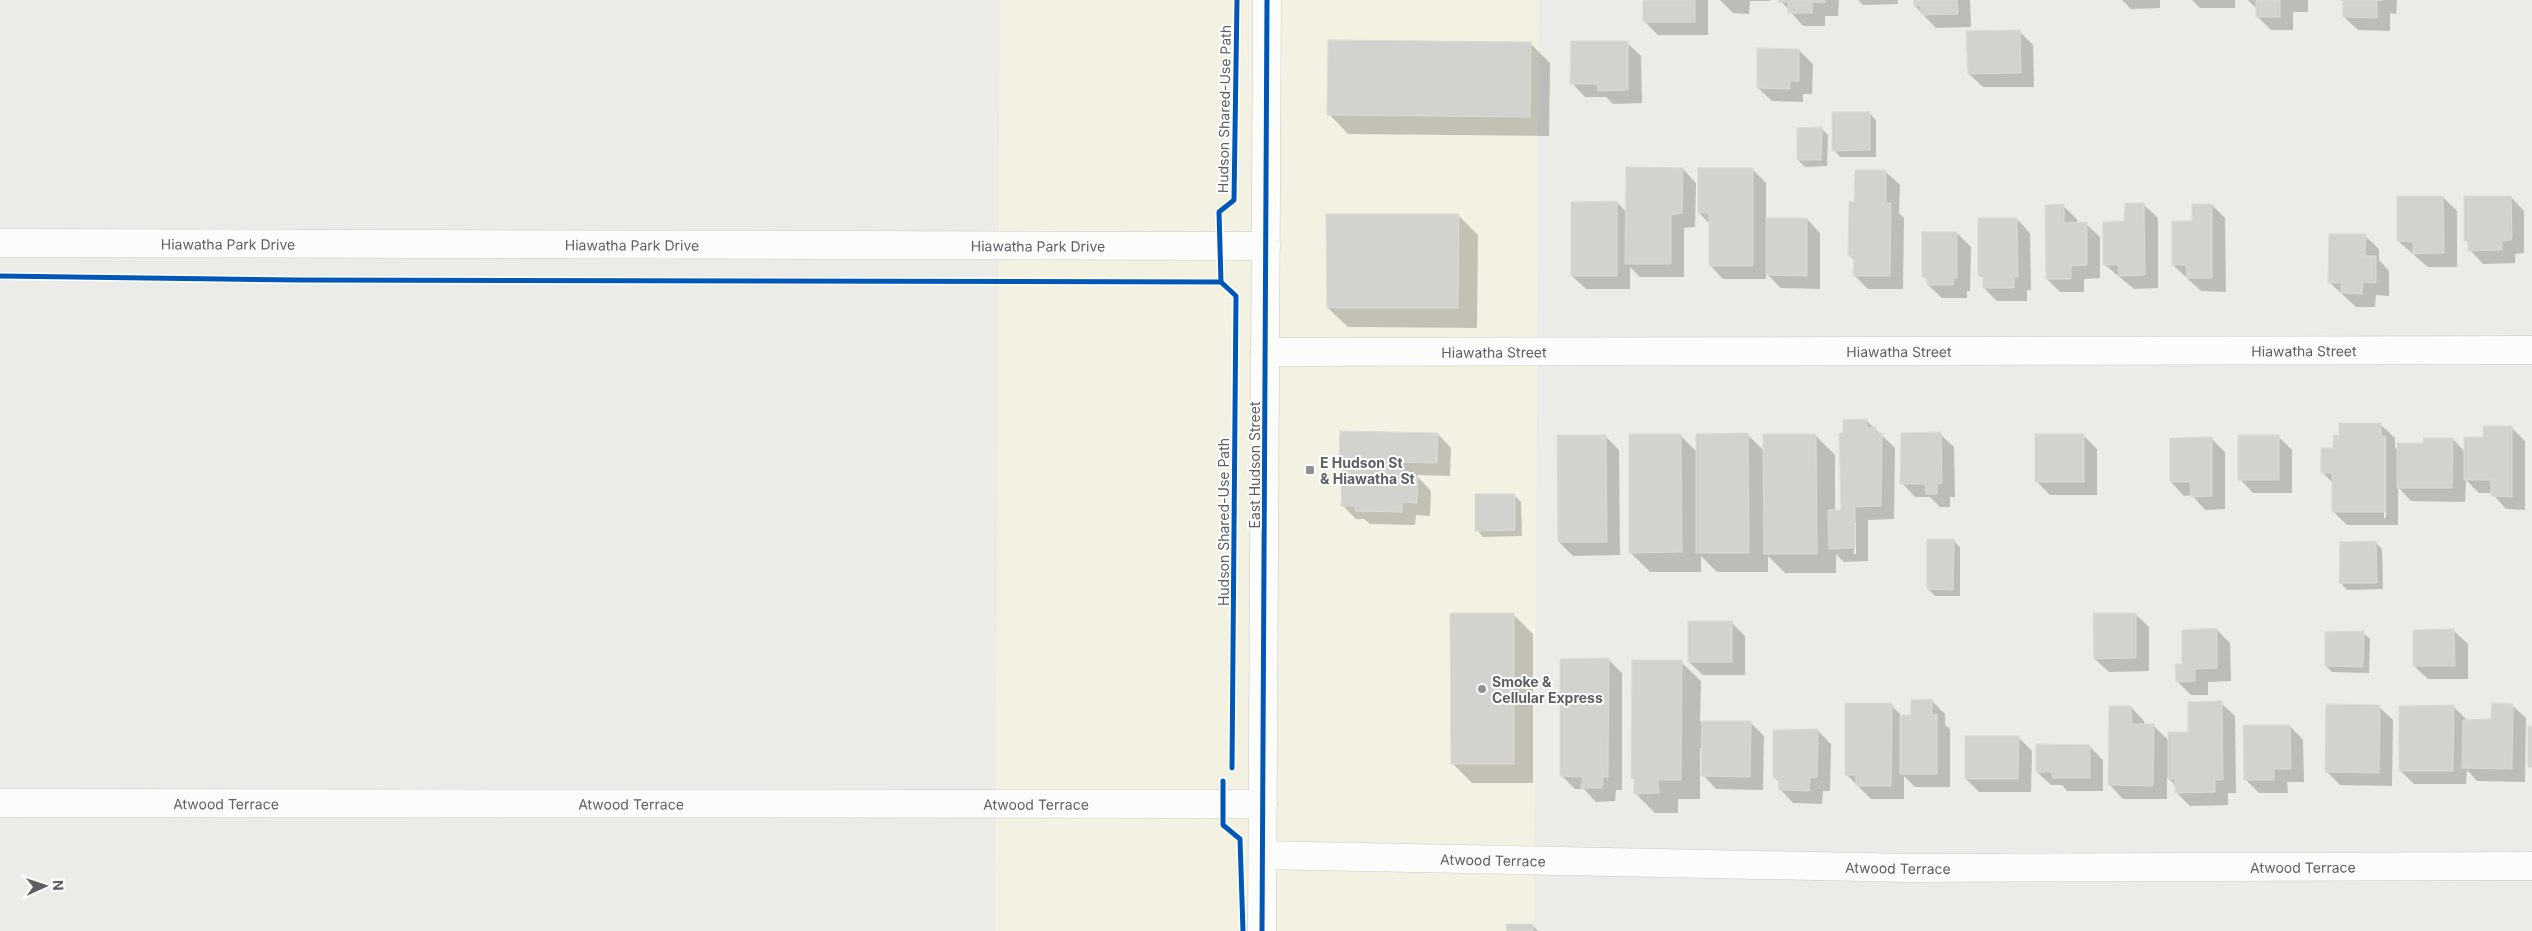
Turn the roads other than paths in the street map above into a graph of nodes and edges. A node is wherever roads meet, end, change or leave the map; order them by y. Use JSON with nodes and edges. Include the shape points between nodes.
{"nodes":[{"id":1,"x":1267,"y":0,"type":"edge"},
{"id":2,"x":0,"y":243,"type":"edge"},
{"id":3,"x":1266,"y":246,"type":"junction"},
{"id":4,"x":2532,"y":350,"type":"edge"},
{"id":5,"x":1265,"y":352,"type":"junction"},
{"id":6,"x":0,"y":803,"type":"edge"},
{"id":7,"x":1263,"y":804,"type":"junction"},
{"id":8,"x":1263,"y":855,"type":"junction"},
{"id":9,"x":2532,"y":866,"type":"edge"},
{"id":10,"x":1262,"y":931,"type":"edge"}],
"edges":[{"from":1,"to":3,"type":"street","name":"East Hudson Street"},
{"from":2,"to":3,"type":"street","name":"Hiawatha Park Drive"},
{"from":3,"to":5,"type":"street","name":"East Hudson Street"},
{"from":4,"to":5,"type":"street","name":"Hiawatha Street"},
{"from":5,"to":7,"type":"street","name":"East Hudson Street"},
{"from":6,"to":7,"type":"street","name":"Atwood Terrace"},
{"from":7,"to":8,"type":"street","name":"East Hudson Street"},
{"from":8,"to":9,"type":"street","name":"Atwood Terrace","via":[[1910,868]]},
{"from":8,"to":10,"type":"street","name":"East Hudson Street"}]}
